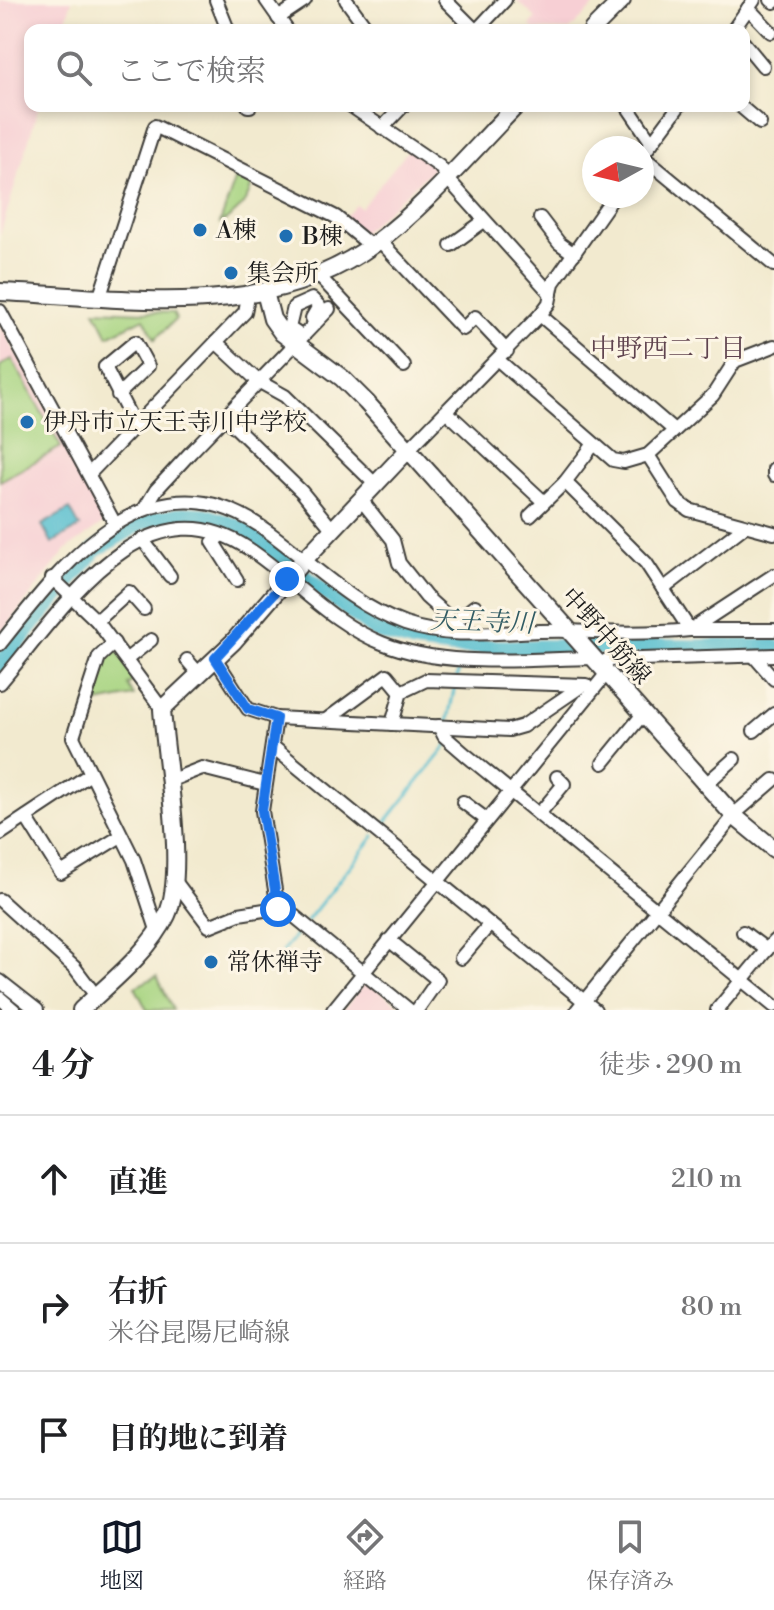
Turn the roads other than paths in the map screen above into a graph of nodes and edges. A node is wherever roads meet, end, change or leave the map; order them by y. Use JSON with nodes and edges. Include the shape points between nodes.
{"nodes":[{"id":1,"x":216,"y":0,"type":"edge"},
{"id":2,"x":266,"y":0,"type":"edge"},
{"id":3,"x":305,"y":0,"type":"edge"},
{"id":4,"x":346,"y":0,"type":"edge"},
{"id":5,"x":445,"y":0,"type":"edge"},
{"id":6,"x":505,"y":0,"type":"edge"},
{"id":7,"x":622,"y":0,"type":"edge"},
{"id":8,"x":751,"y":4,"type":"edge"},
{"id":9,"x":278,"y":18,"type":"junction"},
{"id":10,"x":226,"y":24,"type":"edge"},
{"id":11,"x":282,"y":24,"type":"edge"},
{"id":12,"x":364,"y":24,"type":"edge"},
{"id":13,"x":470,"y":24,"type":"edge"},
{"id":14,"x":482,"y":24,"type":"edge"},
{"id":15,"x":598,"y":24,"type":"edge"},
{"id":16,"x":737,"y":24,"type":"edge"},
{"id":17,"x":771,"y":32,"type":"dead end"},
{"id":18,"x":750,"y":50,"type":"edge"},
{"id":19,"x":763,"y":66,"type":"dead end"},
{"id":20,"x":359,"y":112,"type":"edge"},
{"id":21,"x":397,"y":112,"type":"edge"},
{"id":22,"x":510,"y":112,"type":"edge"},
{"id":23,"x":631,"y":112,"type":"edge"},
{"id":24,"x":675,"y":112,"type":"edge"},
{"id":25,"x":747,"y":112,"type":"edge"},
{"id":26,"x":760,"y":123,"type":"dead end"},
{"id":27,"x":382,"y":128,"type":"junction"},
{"id":28,"x":647,"y":136,"type":"edge"},
{"id":29,"x":654,"y":140,"type":"edge"},
{"id":30,"x":654,"y":166,"type":"edge"},
{"id":31,"x":447,"y":177,"type":"junction"},
{"id":32,"x":606,"y":208,"type":"edge"},
{"id":33,"x":540,"y":218,"type":"dead end"},
{"id":34,"x":484,"y":221,"type":"junction"},
{"id":35,"x":375,"y":243,"type":"junction"},
{"id":36,"x":451,"y":245,"type":"dead end"},
{"id":37,"x":574,"y":254,"type":"junction"},
{"id":38,"x":774,"y":265,"type":"edge"},
{"id":39,"x":318,"y":275,"type":"junction"},
{"id":40,"x":0,"y":292,"type":"edge"},
{"id":41,"x":551,"y":294,"type":"junction"},
{"id":42,"x":257,"y":295,"type":"junction"},
{"id":43,"x":100,"y":296,"type":"junction"},
{"id":44,"x":329,"y":309,"type":"dead end"},
{"id":45,"x":0,"y":311,"type":"edge"},
{"id":46,"x":540,"y":315,"type":"junction"},
{"id":47,"x":297,"y":338,"type":"junction"},
{"id":48,"x":216,"y":342,"type":"junction"},
{"id":49,"x":774,"y":346,"type":"edge"},
{"id":50,"x":503,"y":355,"type":"junction"},
{"id":51,"x":404,"y":366,"type":"dead end"},
{"id":52,"x":258,"y":381,"type":"junction"},
{"id":53,"x":118,"y":395,"type":"dead end"},
{"id":54,"x":447,"y":412,"type":"junction"},
{"id":55,"x":225,"y":417,"type":"junction"},
{"id":56,"x":135,"y":426,"type":"junction"},
{"id":57,"x":674,"y":430,"type":"junction"},
{"id":58,"x":594,"y":444,"type":"junction"},
{"id":59,"x":408,"y":450,"type":"junction"},
{"id":60,"x":648,"y":455,"type":"junction"},
{"id":61,"x":89,"y":474,"type":"junction"},
{"id":62,"x":565,"y":482,"type":"junction"},
{"id":63,"x":376,"y":485,"type":"junction"},
{"id":64,"x":362,"y":501,"type":"junction"},
{"id":65,"x":544,"y":502,"type":"junction"},
{"id":66,"x":145,"y":508,"type":"junction"},
{"id":67,"x":530,"y":516,"type":"dead end"},
{"id":68,"x":114,"y":522,"type":"junction"},
{"id":69,"x":745,"y":526,"type":"junction"},
{"id":70,"x":333,"y":530,"type":"junction"},
{"id":71,"x":774,"y":533,"type":"edge"},
{"id":72,"x":221,"y":535,"type":"junction"},
{"id":73,"x":142,"y":539,"type":"junction"},
{"id":74,"x":303,"y":561,"type":"junction"},
{"id":75,"x":774,"y":575,"type":"edge"},
{"id":76,"x":170,"y":576,"type":"dead end"},
{"id":77,"x":289,"y":577,"type":"junction"},
{"id":78,"x":54,"y":579,"type":"junction"},
{"id":79,"x":237,"y":580,"type":"dead end"},
{"id":80,"x":663,"y":589,"type":"junction"},
{"id":81,"x":72,"y":594,"type":"junction"},
{"id":82,"x":475,"y":606,"type":"dead end"},
{"id":83,"x":144,"y":609,"type":"dead end"},
{"id":84,"x":97,"y":621,"type":"junction"},
{"id":85,"x":454,"y":622,"type":"junction"},
{"id":86,"x":690,"y":630,"type":"junction"},
{"id":87,"x":774,"y":630,"type":"edge"},
{"id":88,"x":466,"y":633,"type":"junction"},
{"id":89,"x":571,"y":633,"type":"junction"},
{"id":90,"x":151,"y":640,"type":"dead end"},
{"id":91,"x":114,"y":643,"type":"junction"},
{"id":92,"x":0,"y":644,"type":"edge"},
{"id":93,"x":774,"y":655,"type":"edge"},
{"id":94,"x":754,"y":656,"type":"junction"},
{"id":95,"x":215,"y":658,"type":"junction"},
{"id":96,"x":127,"y":659,"type":"junction"},
{"id":97,"x":187,"y":660,"type":"dead end"},
{"id":98,"x":597,"y":667,"type":"junction"},
{"id":99,"x":199,"y":674,"type":"junction"},
{"id":100,"x":774,"y":679,"type":"edge"},
{"id":101,"x":0,"y":683,"type":"edge"},
{"id":102,"x":583,"y":685,"type":"junction"},
{"id":103,"x":401,"y":692,"type":"junction"},
{"id":104,"x":162,"y":709,"type":"junction"},
{"id":105,"x":643,"y":714,"type":"junction"},
{"id":106,"x":774,"y":714,"type":"edge"},
{"id":107,"x":276,"y":718,"type":"junction"},
{"id":108,"x":326,"y":720,"type":"junction"},
{"id":109,"x":392,"y":724,"type":"junction"},
{"id":110,"x":439,"y":726,"type":"junction"},
{"id":111,"x":754,"y":731,"type":"dead end"},
{"id":112,"x":272,"y":746,"type":"junction"},
{"id":113,"x":609,"y":759,"type":"dead end"},
{"id":114,"x":734,"y":759,"type":"dead end"},
{"id":115,"x":89,"y":775,"type":"junction"},
{"id":116,"x":774,"y":780,"type":"edge"},
{"id":117,"x":169,"y":781,"type":"junction"},
{"id":118,"x":564,"y":783,"type":"dead end"},
{"id":119,"x":265,"y":784,"type":"junction"},
{"id":120,"x":706,"y":784,"type":"junction"},
{"id":121,"x":511,"y":791,"type":"junction"},
{"id":122,"x":463,"y":802,"type":"dead end"},
{"id":123,"x":539,"y":814,"type":"junction"},
{"id":124,"x":734,"y":816,"type":"junction"},
{"id":125,"x":26,"y":817,"type":"junction"},
{"id":126,"x":487,"y":820,"type":"junction"},
{"id":127,"x":0,"y":834,"type":"edge"},
{"id":128,"x":121,"y":836,"type":"junction"},
{"id":129,"x":774,"y":849,"type":"edge"},
{"id":130,"x":175,"y":881,"type":"junction"},
{"id":131,"x":437,"y":881,"type":"junction"},
{"id":132,"x":0,"y":900,"type":"edge"},
{"id":133,"x":283,"y":907,"type":"junction"},
{"id":134,"x":659,"y":911,"type":"junction"},
{"id":135,"x":490,"y":924,"type":"junction"},
{"id":136,"x":157,"y":930,"type":"junction"},
{"id":137,"x":743,"y":932,"type":"dead end"},
{"id":138,"x":389,"y":940,"type":"junction"},
{"id":139,"x":771,"y":948,"type":"edge"},
{"id":140,"x":461,"y":958,"type":"dead end"},
{"id":141,"x":363,"y":972,"type":"junction"},
{"id":142,"x":741,"y":979,"type":"junction"},
{"id":143,"x":0,"y":981,"type":"edge"},
{"id":144,"x":96,"y":996,"type":"junction"},
{"id":145,"x":0,"y":998,"type":"edge"},
{"id":146,"x":774,"y":1006,"type":"edge"},
{"id":147,"x":585,"y":1007,"type":"edge"},
{"id":148,"x":14,"y":1010,"type":"edge"},
{"id":149,"x":37,"y":1010,"type":"edge"},
{"id":150,"x":81,"y":1010,"type":"edge"},
{"id":151,"x":333,"y":1010,"type":"edge"},
{"id":152,"x":409,"y":1010,"type":"edge"},
{"id":153,"x":417,"y":1010,"type":"edge"},
{"id":154,"x":717,"y":1010,"type":"edge"}],
"edges":[{"from":1,"to":10,"type":"street"},
{"from":2,"to":9,"type":"street"},
{"from":3,"to":9,"type":"street"},
{"from":4,"to":12,"type":"street"},
{"from":5,"to":13,"type":"street"},
{"from":6,"to":14,"type":"street"},
{"from":7,"to":15,"type":"main road"},
{"from":8,"to":16,"type":"street"},
{"from":8,"to":17,"type":"street"},
{"from":9,"to":11,"type":"street"},
{"from":18,"to":19,"type":"street"},
{"from":20,"to":27,"type":"street"},
{"from":21,"to":27,"type":"street"},
{"from":22,"to":31,"type":"main road"},
{"from":23,"to":28,"type":"street"},
{"from":24,"to":29,"type":"street"},
{"from":25,"to":26,"type":"street"},
{"from":27,"to":31,"type":"street"},
{"from":30,"to":38,"type":"street"},
{"from":31,"to":34,"type":"street"},
{"from":31,"to":35,"type":"main road"},
{"from":32,"to":37,"type":"street"},
{"from":33,"to":37,"type":"street"},
{"from":34,"to":36,"type":"street"},
{"from":34,"to":41,"type":"street"},
{"from":35,"to":39,"type":"main road"},
{"from":35,"to":43,"type":"street","via":[[333,215],[155,126]]},
{"from":35,"to":50,"type":"street","via":[[463,329],[475,317]]},
{"from":37,"to":41,"type":"street"},
{"from":39,"to":42,"type":"main road"},
{"from":39,"to":51,"type":"street"},
{"from":40,"to":43,"type":"main road"},
{"from":41,"to":46,"type":"street"},
{"from":42,"to":43,"type":"main road","via":[[184,300]]},
{"from":42,"to":47,"type":"main road","name":"中野中筋線","via":[[272,319]]},
{"from":42,"to":48,"type":"street"},
{"from":44,"to":47,"type":"street"},
{"from":45,"to":61,"type":"street"},
{"from":46,"to":50,"type":"street"},
{"from":46,"to":57,"type":"street"},
{"from":47,"to":52,"type":"street"},
{"from":47,"to":59,"type":"main road","name":"中野中筋線"},
{"from":48,"to":52,"type":"street"},
{"from":48,"to":56,"type":"street"},
{"from":49,"to":57,"type":"street","via":[[735,361],[713,395]]},
{"from":50,"to":54,"type":"street"},
{"from":50,"to":58,"type":"street"},
{"from":52,"to":55,"type":"street"},
{"from":52,"to":63,"type":"street","via":[[285,396]]},
{"from":53,"to":56,"type":"street"},
{"from":54,"to":59,"type":"street"},
{"from":54,"to":65,"type":"street"},
{"from":55,"to":66,"type":"street"},
{"from":55,"to":70,"type":"street"},
{"from":56,"to":61,"type":"street"},
{"from":57,"to":60,"type":"street"},
{"from":58,"to":60,"type":"street","via":[[619,462]]},
{"from":58,"to":62,"type":"street"},
{"from":59,"to":63,"type":"main road"},
{"from":59,"to":89,"type":"main road","name":"中野中筋線"},
{"from":60,"to":69,"type":"street","via":[[678,502]]},
{"from":61,"to":68,"type":"street"},
{"from":62,"to":65,"type":"street"},
{"from":62,"to":80,"type":"street","via":[[625,540]]},
{"from":63,"to":64,"type":"main road"},
{"from":64,"to":70,"type":"main road"},
{"from":64,"to":85,"type":"street","via":[[393,540],[399,563]]},
{"from":65,"to":67,"type":"street"},
{"from":66,"to":68,"type":"street"},
{"from":66,"to":74,"type":"street","via":[[190,503],[234,511]]},
{"from":68,"to":78,"type":"street","via":[[76,552]]},
{"from":69,"to":71,"type":"street"},
{"from":69,"to":80,"type":"street"},
{"from":70,"to":74,"type":"main road"},
{"from":72,"to":73,"type":"street","via":[[187,529]]},
{"from":72,"to":77,"type":"street"},
{"from":72,"to":79,"type":"street","via":[[213,542]]},
{"from":73,"to":76,"type":"street"},
{"from":73,"to":81,"type":"street"},
{"from":74,"to":77,"type":"main road"},
{"from":74,"to":88,"type":"street","via":[[374,611],[410,625]]},
{"from":75,"to":86,"type":"street"},
{"from":77,"to":95,"type":"main road"},
{"from":77,"to":98,"type":"street","via":[[333,615],[382,643],[460,658]]},
{"from":78,"to":81,"type":"street"},
{"from":78,"to":92,"type":"street"},
{"from":80,"to":86,"type":"street"},
{"from":81,"to":84,"type":"street"},
{"from":81,"to":101,"type":"street"},
{"from":82,"to":85,"type":"street"},
{"from":83,"to":84,"type":"street","via":[[129,592]]},
{"from":84,"to":91,"type":"street"},
{"from":85,"to":88,"type":"street"},
{"from":86,"to":87,"type":"street"},
{"from":86,"to":89,"type":"street"},
{"from":88,"to":89,"type":"street"},
{"from":89,"to":98,"type":"main road","name":"中野中筋線"},
{"from":90,"to":96,"type":"street"},
{"from":91,"to":96,"type":"street"},
{"from":91,"to":115,"type":"street","via":[[99,657],[73,734]]},
{"from":93,"to":94,"type":"street"},
{"from":94,"to":98,"type":"street","via":[[607,660]]},
{"from":94,"to":100,"type":"street"},
{"from":95,"to":99,"type":"main road"},
{"from":95,"to":107,"type":"street","via":[[248,709]]},
{"from":96,"to":104,"type":"street"},
{"from":97,"to":99,"type":"street"},
{"from":98,"to":102,"type":"street"},
{"from":98,"to":105,"type":"main road","name":"中野中筋線"},
{"from":98,"to":121,"type":"street"},
{"from":99,"to":104,"type":"main road"},
{"from":102,"to":103,"type":"street","via":[[426,680]]},
{"from":102,"to":110,"type":"street","via":[[509,730]]},
{"from":103,"to":108,"type":"street","via":[[387,675]]},
{"from":103,"to":109,"type":"street"},
{"from":104,"to":117,"type":"main road"},
{"from":105,"to":113,"type":"street"},
{"from":105,"to":120,"type":"main road","name":"中野中筋線"},
{"from":106,"to":111,"type":"street"},
{"from":107,"to":108,"type":"street"},
{"from":107,"to":112,"type":"street"},
{"from":108,"to":109,"type":"street"},
{"from":109,"to":110,"type":"street"},
{"from":110,"to":121,"type":"street","via":[[444,736]]},
{"from":112,"to":119,"type":"street"},
{"from":112,"to":131,"type":"street"},
{"from":114,"to":120,"type":"street"},
{"from":115,"to":125,"type":"street"},
{"from":115,"to":128,"type":"street"},
{"from":116,"to":124,"type":"street"},
{"from":117,"to":119,"type":"street","via":[[202,768]]},
{"from":117,"to":130,"type":"main road"},
{"from":118,"to":123,"type":"street"},
{"from":119,"to":133,"type":"street","via":[[262,811],[277,902]]},
{"from":120,"to":124,"type":"main road","name":"中野中筋線"},
{"from":121,"to":123,"type":"street"},
{"from":121,"to":126,"type":"street"},
{"from":122,"to":126,"type":"street"},
{"from":123,"to":134,"type":"street"},
{"from":124,"to":129,"type":"main road","name":"中野中筋線"},
{"from":124,"to":134,"type":"street"},
{"from":125,"to":127,"type":"street"},
{"from":125,"to":128,"type":"street","via":[[61,873]]},
{"from":126,"to":131,"type":"street"},
{"from":128,"to":136,"type":"street"},
{"from":130,"to":133,"type":"street","via":[[209,926],[239,914]]},
{"from":130,"to":136,"type":"main road","via":[[168,914]]},
{"from":131,"to":135,"type":"street"},
{"from":131,"to":138,"type":"street"},
{"from":132,"to":144,"type":"street","via":[[75,968]]},
{"from":133,"to":141,"type":"street"},
{"from":134,"to":142,"type":"street"},
{"from":134,"to":147,"type":"street"},
{"from":135,"to":140,"type":"street"},
{"from":135,"to":147,"type":"street"},
{"from":136,"to":144,"type":"main road"},
{"from":137,"to":139,"type":"street"},
{"from":138,"to":141,"type":"street"},
{"from":138,"to":153,"type":"street","via":[[438,980]]},
{"from":139,"to":142,"type":"street"},
{"from":141,"to":151,"type":"street"},
{"from":141,"to":152,"type":"street"},
{"from":142,"to":146,"type":"street"},
{"from":142,"to":154,"type":"street"},
{"from":143,"to":149,"type":"street"},
{"from":144,"to":150,"type":"main road"},
{"from":145,"to":148,"type":"street"}]}
